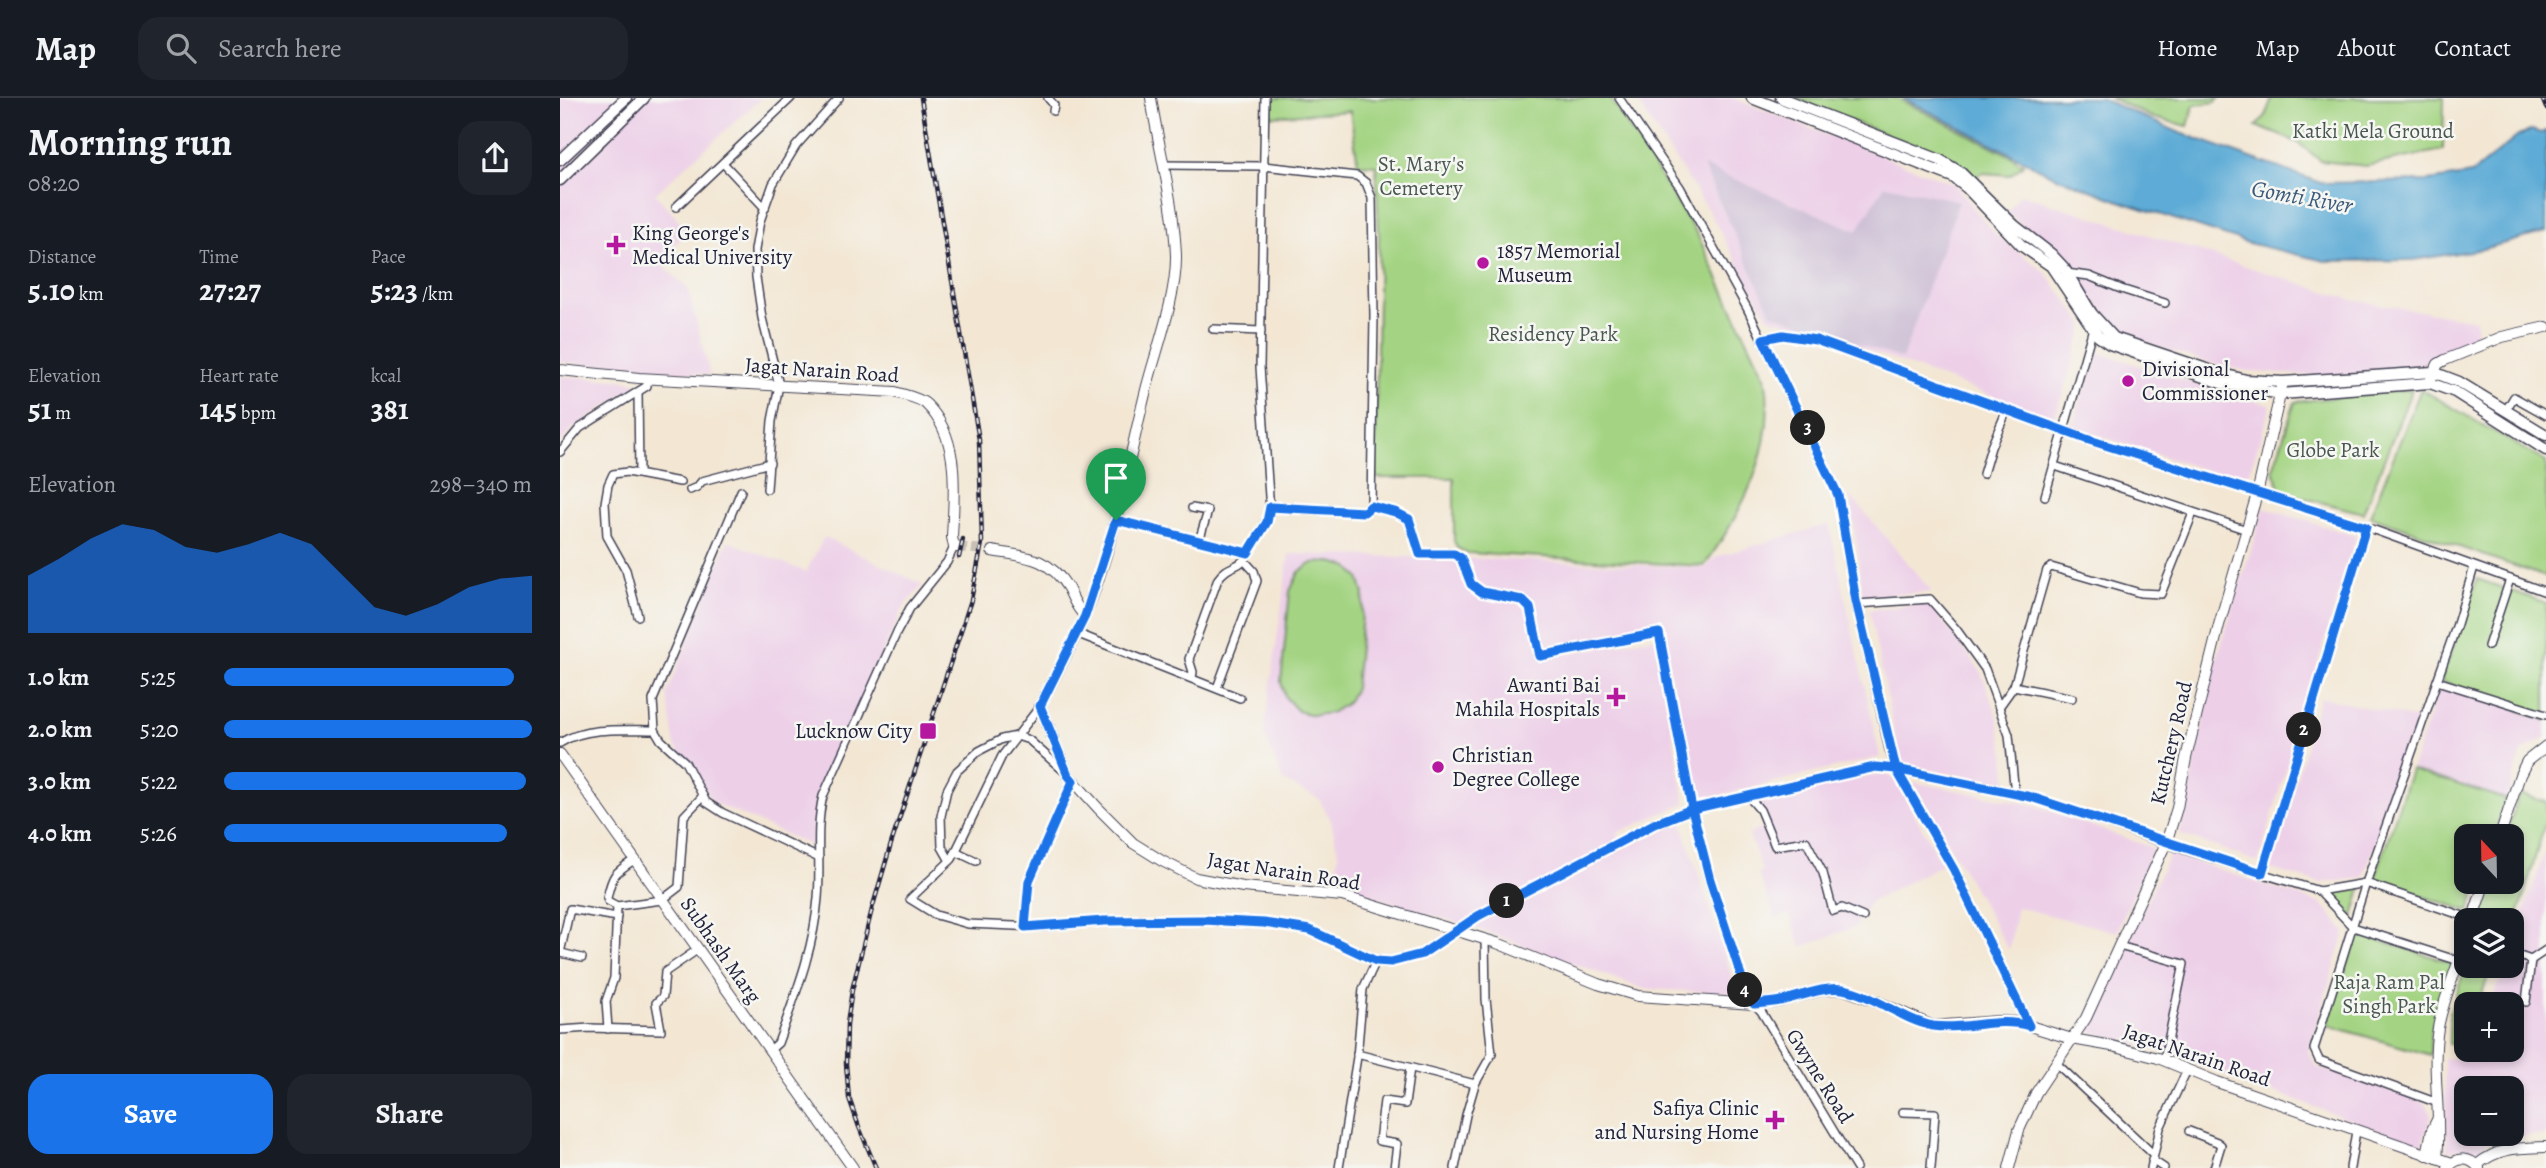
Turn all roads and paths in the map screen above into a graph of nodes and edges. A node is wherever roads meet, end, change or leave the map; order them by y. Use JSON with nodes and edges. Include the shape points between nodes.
{"nodes":[{"id":1,"x":626,"y":98,"type":"edge"},
{"id":2,"x":644,"y":98,"type":"edge"},
{"id":3,"x":791,"y":98,"type":"edge"},
{"id":4,"x":839,"y":98,"type":"edge"},
{"id":5,"x":1048,"y":98,"type":"edge"},
{"id":6,"x":1151,"y":98,"type":"edge"},
{"id":7,"x":1265,"y":98,"type":"edge"},
{"id":8,"x":1619,"y":98,"type":"edge"},
{"id":9,"x":1752,"y":98,"type":"edge"},
{"id":10,"x":1781,"y":98,"type":"edge"},
{"id":11,"x":613,"y":110,"type":"junction"},
{"id":12,"x":1053,"y":111,"type":"dead end"},
{"id":13,"x":622,"y":119,"type":"junction"},
{"id":14,"x":563,"y":157,"type":"edge"},
{"id":15,"x":576,"y":163,"type":"junction"},
{"id":16,"x":723,"y":163,"type":"junction"},
{"id":17,"x":1163,"y":165,"type":"junction"},
{"id":18,"x":1263,"y":166,"type":"junction"},
{"id":19,"x":560,"y":180,"type":"edge"},
{"id":20,"x":676,"y":207,"type":"dead end"},
{"id":21,"x":765,"y":208,"type":"junction"},
{"id":22,"x":2062,"y":274,"type":"junction"},
{"id":23,"x":2165,"y":303,"type":"dead end"},
{"id":24,"x":2095,"y":324,"type":"junction"},
{"id":25,"x":2546,"y":327,"type":"edge"},
{"id":26,"x":1213,"y":329,"type":"dead end"},
{"id":27,"x":1261,"y":331,"type":"junction"},
{"id":28,"x":1763,"y":339,"type":"junction"},
{"id":29,"x":560,"y":370,"type":"edge"},
{"id":30,"x":2431,"y":377,"type":"junction"},
{"id":31,"x":648,"y":378,"type":"junction"},
{"id":32,"x":779,"y":385,"type":"junction"},
{"id":33,"x":2282,"y":388,"type":"junction"},
{"id":34,"x":638,"y":391,"type":"junction"},
{"id":35,"x":2007,"y":410,"type":"junction"},
{"id":36,"x":2506,"y":410,"type":"junction"},
{"id":37,"x":2546,"y":415,"type":"edge"},
{"id":38,"x":2063,"y":431,"type":"junction"},
{"id":39,"x":2546,"y":435,"type":"edge"},
{"id":40,"x":2546,"y":450,"type":"edge"},
{"id":41,"x":560,"y":452,"type":"edge"},
{"id":42,"x":770,"y":463,"type":"junction"},
{"id":43,"x":2055,"y":466,"type":"junction"},
{"id":44,"x":639,"y":474,"type":"junction"},
{"id":45,"x":1983,"y":474,"type":"dead end"},
{"id":46,"x":680,"y":482,"type":"dead end"},
{"id":47,"x":690,"y":489,"type":"dead end"},
{"id":48,"x":767,"y":489,"type":"dead end"},
{"id":49,"x":741,"y":491,"type":"dead end"},
{"id":50,"x":2257,"y":494,"type":"junction"},
{"id":51,"x":2045,"y":496,"type":"dead end"},
{"id":52,"x":1371,"y":506,"type":"junction"},
{"id":53,"x":1270,"y":507,"type":"junction"},
{"id":54,"x":1192,"y":508,"type":"dead end"},
{"id":55,"x":2193,"y":513,"type":"junction"},
{"id":56,"x":1116,"y":520,"type":"junction"},
{"id":57,"x":2366,"y":527,"type":"junction"},
{"id":58,"x":2246,"y":530,"type":"junction"},
{"id":59,"x":1199,"y":541,"type":"junction"},
{"id":60,"x":955,"y":547,"type":"joint"},
{"id":61,"x":992,"y":551,"type":"tunnel mouth"},
{"id":62,"x":1246,"y":556,"type":"junction"},
{"id":63,"x":2474,"y":567,"type":"junction"},
{"id":64,"x":2510,"y":579,"type":"junction"},
{"id":65,"x":2546,"y":592,"type":"edge"},
{"id":66,"x":1857,"y":604,"type":"junction"},
{"id":67,"x":638,"y":616,"type":"dead end"},
{"id":68,"x":1085,"y":616,"type":"junction"},
{"id":69,"x":1076,"y":633,"type":"junction"},
{"id":70,"x":2488,"y":646,"type":"dead end"},
{"id":71,"x":1192,"y":678,"type":"junction"},
{"id":72,"x":2437,"y":681,"type":"junction"},
{"id":73,"x":2014,"y":685,"type":"junction"},
{"id":74,"x":1217,"y":688,"type":"junction"},
{"id":75,"x":1240,"y":698,"type":"dead end"},
{"id":76,"x":2072,"y":698,"type":"dead end"},
{"id":77,"x":1040,"y":706,"type":"junction"},
{"id":78,"x":1998,"y":707,"type":"junction"},
{"id":79,"x":2546,"y":715,"type":"edge"},
{"id":80,"x":655,"y":730,"type":"junction"},
{"id":81,"x":1017,"y":736,"type":"junction"},
{"id":82,"x":560,"y":743,"type":"edge"},
{"id":83,"x":2546,"y":746,"type":"edge"},
{"id":84,"x":560,"y":754,"type":"edge"},
{"id":85,"x":1896,"y":769,"type":"junction"},
{"id":86,"x":1071,"y":778,"type":"junction"},
{"id":87,"x":2015,"y":794,"type":"junction"},
{"id":88,"x":703,"y":796,"type":"junction"},
{"id":89,"x":1748,"y":796,"type":"junction"},
{"id":90,"x":1692,"y":809,"type":"junction"},
{"id":91,"x":2504,"y":824,"type":"edge"},
{"id":92,"x":2166,"y":843,"type":"junction"},
{"id":93,"x":956,"y":851,"type":"junction"},
{"id":94,"x":819,"y":858,"type":"junction"},
{"id":95,"x":634,"y":860,"type":"junction"},
{"id":96,"x":950,"y":861,"type":"junction"},
{"id":97,"x":976,"y":861,"type":"dead end"},
{"id":98,"x":2262,"y":873,"type":"junction"},
{"id":99,"x":2366,"y":883,"type":"junction"},
{"id":100,"x":2319,"y":891,"type":"junction"},
{"id":101,"x":662,"y":900,"type":"junction"},
{"id":102,"x":617,"y":906,"type":"junction"},
{"id":103,"x":2454,"y":913,"type":"edge"},
{"id":104,"x":617,"y":917,"type":"junction"},
{"id":105,"x":1863,"y":917,"type":"dead end"},
{"id":106,"x":1025,"y":927,"type":"junction"},
{"id":107,"x":2353,"y":927,"type":"junction"},
{"id":108,"x":1457,"y":931,"type":"junction"},
{"id":109,"x":1485,"y":939,"type":"junction"},
{"id":110,"x":2119,"y":946,"type":"junction"},
{"id":111,"x":697,"y":950,"type":"junction"},
{"id":112,"x":2546,"y":950,"type":"edge"},
{"id":113,"x":560,"y":953,"type":"edge"},
{"id":114,"x":582,"y":958,"type":"dead end"},
{"id":115,"x":2454,"y":958,"type":"edge"},
{"id":116,"x":2524,"y":958,"type":"edge"},
{"id":117,"x":2531,"y":960,"type":"junction"},
{"id":118,"x":1376,"y":961,"type":"junction"},
{"id":119,"x":2455,"y":978,"type":"edge"},
{"id":120,"x":2526,"y":1002,"type":"dead end"},
{"id":121,"x":1754,"y":1004,"type":"junction"},
{"id":122,"x":2029,"y":1026,"type":"junction"},
{"id":123,"x":608,"y":1029,"type":"junction"},
{"id":124,"x":560,"y":1030,"type":"edge"},
{"id":125,"x":2072,"y":1039,"type":"junction"},
{"id":126,"x":769,"y":1051,"type":"junction"},
{"id":127,"x":1357,"y":1054,"type":"junction"},
{"id":128,"x":2164,"y":1060,"type":"junction"},
{"id":129,"x":2056,"y":1063,"type":"junction"},
{"id":130,"x":1410,"y":1068,"type":"junction"},
{"id":131,"x":2187,"y":1070,"type":"junction"},
{"id":132,"x":1475,"y":1084,"type":"junction"},
{"id":133,"x":2438,"y":1103,"type":"junction"},
{"id":134,"x":1903,"y":1112,"type":"dead end"},
{"id":135,"x":2189,"y":1130,"type":"dead end"},
{"id":136,"x":2356,"y":1131,"type":"junction"},
{"id":137,"x":2546,"y":1147,"type":"edge"},
{"id":138,"x":2432,"y":1157,"type":"junction"},
{"id":139,"x":2152,"y":1161,"type":"edge"},
{"id":140,"x":2450,"y":1166,"type":"edge"},
{"id":141,"x":2478,"y":1166,"type":"edge"},
{"id":142,"x":853,"y":1168,"type":"edge"},
{"id":143,"x":1339,"y":1168,"type":"edge"},
{"id":144,"x":1394,"y":1168,"type":"edge"},
{"id":145,"x":1455,"y":1168,"type":"edge"},
{"id":146,"x":1856,"y":1168,"type":"edge"},
{"id":147,"x":1931,"y":1168,"type":"edge"},
{"id":148,"x":2009,"y":1168,"type":"edge"},
{"id":149,"x":2164,"y":1168,"type":"edge"},
{"id":150,"x":2214,"y":1168,"type":"edge"},
{"id":151,"x":2350,"y":1168,"type":"edge"}],
"edges":[{"from":1,"to":11,"type":"main road"},
{"from":2,"to":13,"type":"main road"},
{"from":3,"to":16,"type":"street"},
{"from":4,"to":21,"type":"street","via":[[796,146],[773,184]]},
{"from":5,"to":12,"type":"street"},
{"from":6,"to":17,"type":"street"},
{"from":7,"to":18,"type":"street"},
{"from":8,"to":28,"type":"street","via":[[1680,187]]},
{"from":9,"to":22,"type":"main road","via":[[1953,177],[2004,229]]},
{"from":10,"to":22,"type":"main road","via":[[1960,172],[2051,254]]},
{"from":11,"to":13,"type":"main road"},
{"from":11,"to":14,"type":"main road"},
{"from":13,"to":15,"type":"main road"},
{"from":14,"to":15,"type":"main road"},
{"from":15,"to":19,"type":"main road"},
{"from":16,"to":20,"type":"street"},
{"from":16,"to":21,"type":"street"},
{"from":17,"to":18,"type":"street"},
{"from":17,"to":56,"type":"street","via":[[1176,257],[1174,284]]},
{"from":18,"to":27,"type":"street"},
{"from":18,"to":52,"type":"street","via":[[1357,176],[1373,198]]},
{"from":21,"to":32,"type":"street","via":[[755,250],[756,277]]},
{"from":22,"to":23,"type":"street","via":[[2089,276]]},
{"from":22,"to":24,"type":"main road"},
{"from":24,"to":33,"type":"main road","via":[[2114,338],[2170,362]]},
{"from":24,"to":38,"type":"street"},
{"from":25,"to":30,"type":"street","via":[[2502,337],[2445,360]]},
{"from":26,"to":27,"type":"street"},
{"from":27,"to":53,"type":"street"},
{"from":28,"to":35,"type":"street","via":[[1783,335],[1816,340]]},
{"from":28,"to":66,"type":"street","via":[[1838,495]]},
{"from":29,"to":31,"type":"street","name":"Jagat Narain Road"},
{"from":30,"to":33,"type":"main road"},
{"from":30,"to":36,"type":"main road","via":[[2459,382]]},
{"from":30,"to":40,"type":"main road"},
{"from":31,"to":32,"type":"street","name":"Jagat Narain Road"},
{"from":31,"to":34,"type":"street","via":[[647,386]]},
{"from":32,"to":42,"type":"street"},
{"from":32,"to":60,"type":"street","name":"Jagat Narain Road","via":[[895,392],[925,402],[946,433],[954,477]]},
{"from":33,"to":50,"type":"street","name":"Kutchery Road"},
{"from":34,"to":41,"type":"street","via":[[580,428]]},
{"from":34,"to":44,"type":"street"},
{"from":35,"to":38,"type":"street"},
{"from":35,"to":45,"type":"street"},
{"from":36,"to":37,"type":"street","via":[[2514,397]]},
{"from":36,"to":39,"type":"main road"},
{"from":38,"to":43,"type":"street"},
{"from":38,"to":50,"type":"street"},
{"from":42,"to":47,"type":"street","via":[[702,481]]},
{"from":42,"to":48,"type":"street"},
{"from":43,"to":51,"type":"street"},
{"from":43,"to":55,"type":"street"},
{"from":44,"to":46,"type":"street"},
{"from":44,"to":67,"type":"street","via":[[613,474],[605,503],[607,536],[626,570]]},
{"from":49,"to":80,"type":"street","via":[[653,699]]},
{"from":50,"to":57,"type":"street"},
{"from":50,"to":58,"type":"street","name":"Kutchery Road"},
{"from":52,"to":53,"type":"street","via":[[1364,512]]},
{"from":52,"to":90,"type":"street","name":"Gwyne Road","via":[[1409,519],[1420,554],[1454,554],[1461,558],[1471,584],[1482,592],[1522,600],[1530,608],[1540,656],[1659,633]]},
{"from":53,"to":62,"type":"street","via":[[1267,522]]},
{"from":54,"to":59,"type":"street","via":[[1208,511]]},
{"from":55,"to":58,"type":"street"},
{"from":55,"to":73,"type":"street","via":[[2161,594],[2140,593],[2051,567],[2047,570]]},
{"from":56,"to":59,"type":"street"},
{"from":56,"to":68,"type":"street"},
{"from":57,"to":63,"type":"street"},
{"from":57,"to":98,"type":"street"},
{"from":58,"to":92,"type":"street","name":"Kutchery Road"},
{"from":59,"to":62,"type":"street"},
{"from":60,"to":94,"type":"street","via":[[903,620],[823,796]]},
{"from":61,"to":68,"type":"street","via":[[1051,566]]},
{"from":62,"to":71,"type":"street","via":[[1218,579],[1189,659]]},
{"from":62,"to":74,"type":"street","via":[[1257,581]]},
{"from":63,"to":64,"type":"street"},
{"from":63,"to":72,"type":"street"},
{"from":64,"to":65,"type":"street"},
{"from":64,"to":70,"type":"street"},
{"from":66,"to":78,"type":"street","via":[[1930,599],[1985,669]]},
{"from":66,"to":85,"type":"street"},
{"from":68,"to":69,"type":"street"},
{"from":69,"to":71,"type":"street"},
{"from":69,"to":77,"type":"street"},
{"from":71,"to":74,"type":"street"},
{"from":72,"to":79,"type":"street"},
{"from":72,"to":99,"type":"street"},
{"from":73,"to":76,"type":"street"},
{"from":73,"to":78,"type":"street"},
{"from":74,"to":75,"type":"street"},
{"from":77,"to":81,"type":"street"},
{"from":77,"to":86,"type":"street","name":"Jagat Narain Road"},
{"from":78,"to":87,"type":"street","via":[[2009,736]]},
{"from":80,"to":82,"type":"street","via":[[614,730]]},
{"from":80,"to":88,"type":"street","via":[[685,762]]},
{"from":81,"to":86,"type":"street","via":[[1029,740]]},
{"from":81,"to":93,"type":"street","via":[[1002,755]]},
{"from":81,"to":96,"type":"street","via":[[979,751],[957,771],[942,816],[942,847]]},
{"from":83,"to":91,"type":"street","via":[[2527,761]]},
{"from":84,"to":95,"type":"street","name":"Subhash Marg"},
{"from":85,"to":87,"type":"street"},
{"from":85,"to":89,"type":"street","via":[[1875,767]]},
{"from":85,"to":122,"type":"street","via":[[1954,870]]},
{"from":86,"to":106,"type":"street","via":[[1029,881]]},
{"from":86,"to":108,"type":"street","name":"Jagat Narain Road","via":[[1133,843],[1196,878],[1342,896]]},
{"from":87,"to":92,"type":"street"},
{"from":88,"to":94,"type":"street","via":[[723,813]]},
{"from":88,"to":101,"type":"street","via":[[684,816],[679,887]]},
{"from":89,"to":90,"type":"street"},
{"from":89,"to":105,"type":"street","via":[[1760,810],[1775,846],[1806,841],[1823,873],[1833,911],[1842,908]]},
{"from":90,"to":108,"type":"street","via":[[1654,824]]},
{"from":90,"to":121,"type":"street","name":"Gwyne Road","via":[[1710,880]]},
{"from":92,"to":98,"type":"street"},
{"from":92,"to":110,"type":"street","name":"Kutchery Road"},
{"from":93,"to":96,"type":"street"},
{"from":93,"to":97,"type":"street"},
{"from":94,"to":126,"type":"street","via":[[818,898],[806,967],[778,1043]]},
{"from":95,"to":101,"type":"street","name":"Subhash Marg"},
{"from":95,"to":102,"type":"street","via":[[611,878],[607,898]]},
{"from":96,"to":106,"type":"street","via":[[910,899],[936,915],[968,924]]},
{"from":98,"to":100,"type":"street"},
{"from":99,"to":100,"type":"street"},
{"from":99,"to":103,"type":"street"},
{"from":99,"to":107,"type":"street"},
{"from":100,"to":107,"type":"street"},
{"from":101,"to":102,"type":"street"},
{"from":101,"to":111,"type":"street","name":"Subhash Marg"},
{"from":102,"to":104,"type":"street"},
{"from":104,"to":113,"type":"street","via":[[570,909]]},
{"from":104,"to":123,"type":"street"},
{"from":106,"to":118,"type":"street","via":[[1129,921],[1264,923],[1310,930]]},
{"from":107,"to":115,"type":"street"},
{"from":107,"to":133,"type":"street","via":[[2314,1049],[2319,1060]]},
{"from":108,"to":109,"type":"street","name":"Jagat Narain Road"},
{"from":108,"to":118,"type":"street","via":[[1422,954]]},
{"from":109,"to":121,"type":"street","name":"Jagat Narain Road","via":[[1638,996]]},
{"from":109,"to":132,"type":"street","via":[[1492,1054]]},
{"from":110,"to":125,"type":"street","name":"Kutchery Road"},
{"from":110,"to":128,"type":"street","via":[[2184,964]]},
{"from":111,"to":123,"type":"street","via":[[664,972],[663,996],[656,1003],[661,1030]]},
{"from":111,"to":126,"type":"street","name":"Subhash Marg"},
{"from":112,"to":117,"type":"street"},
{"from":113,"to":114,"type":"street"},
{"from":116,"to":117,"type":"street"},
{"from":117,"to":120,"type":"street"},
{"from":118,"to":127,"type":"street","via":[[1363,989]]},
{"from":119,"to":133,"type":"street","via":[[2438,1026]]},
{"from":121,"to":122,"type":"street","name":"Jagat Narain Road","via":[[1842,989],[1933,1026],[1997,1021]]},
{"from":121,"to":146,"type":"street","name":"Gwyne Road"},
{"from":122,"to":125,"type":"street","name":"Jagat Narain Road"},
{"from":123,"to":124,"type":"street"},
{"from":125,"to":128,"type":"street","name":"Jagat Narain Road"},
{"from":125,"to":129,"type":"street","name":"Kutchery Road"},
{"from":126,"to":142,"type":"street","name":"Subhash Marg"},
{"from":127,"to":130,"type":"street"},
{"from":127,"to":143,"type":"street"},
{"from":128,"to":131,"type":"street","name":"Jagat Narain Road"},
{"from":129,"to":139,"type":"street"},
{"from":129,"to":148,"type":"street","name":"Kutchery Road","via":[[2019,1130]]},
{"from":130,"to":132,"type":"street"},
{"from":130,"to":144,"type":"street","via":[[1405,1104],[1384,1101],[1379,1141],[1397,1144]]},
{"from":131,"to":136,"type":"street","name":"Jagat Narain Road"},
{"from":131,"to":139,"type":"street","via":[[2160,1128]]},
{"from":132,"to":145,"type":"street"},
{"from":133,"to":138,"type":"street","via":[[2440,1130]]},
{"from":134,"to":147,"type":"street","via":[[1935,1113]]},
{"from":135,"to":150,"type":"street","via":[[2221,1146]]},
{"from":136,"to":138,"type":"street","name":"Jagat Narain Road"},
{"from":136,"to":151,"type":"street"},
{"from":137,"to":141,"type":"street","via":[[2490,1154]]},
{"from":138,"to":140,"type":"street","name":"Jagat Narain Road"},
{"from":139,"to":149,"type":"street"},
{"from":140,"to":141,"type":"street","name":"Jagat Narain Road","via":[[2464,1159]]}]}
